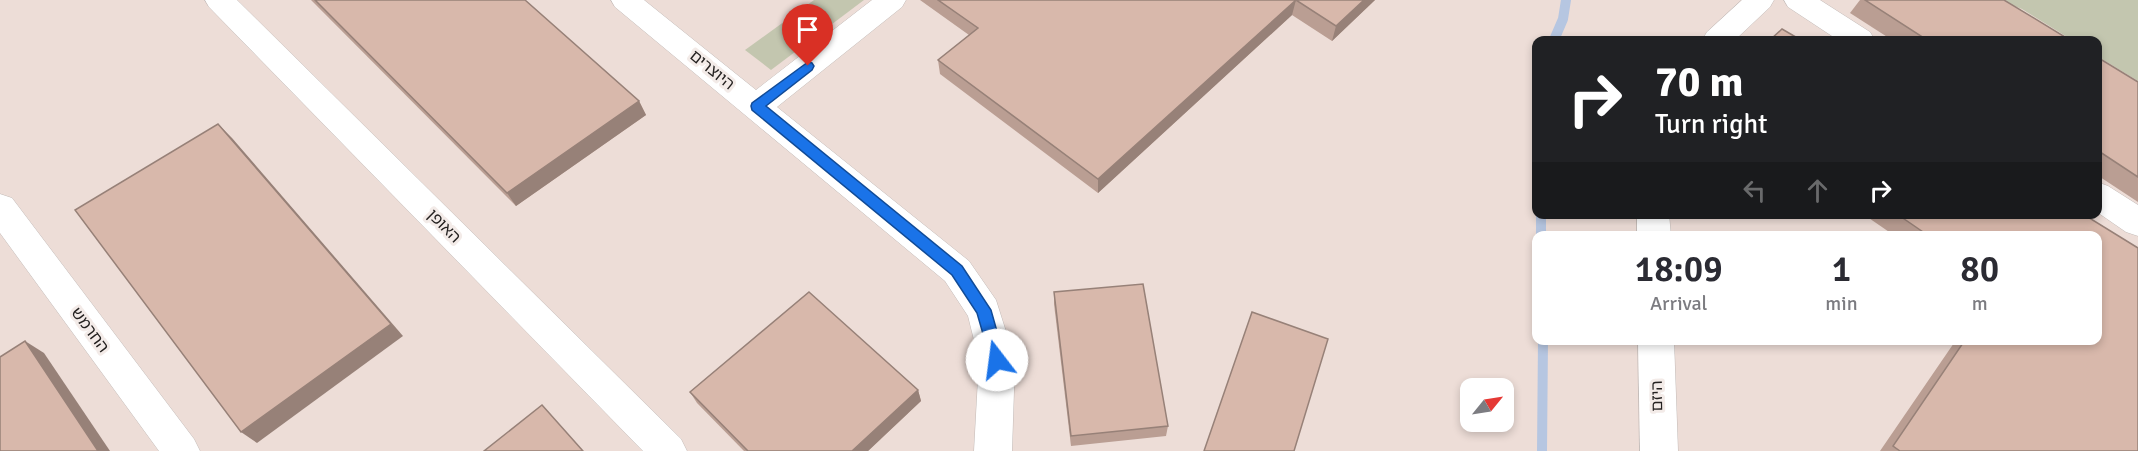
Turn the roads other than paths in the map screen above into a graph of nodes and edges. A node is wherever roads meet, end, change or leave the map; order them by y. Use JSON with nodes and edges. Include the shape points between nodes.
{"nodes":[{"id":1,"x":219,"y":0,"type":"edge"},
{"id":2,"x":625,"y":0,"type":"edge"},
{"id":3,"x":892,"y":0,"type":"edge"},
{"id":4,"x":1760,"y":0,"type":"edge"},
{"id":5,"x":1798,"y":0,"type":"edge"},
{"id":6,"x":1721,"y":36,"type":"edge"},
{"id":7,"x":1854,"y":36,"type":"edge"},
{"id":8,"x":757,"y":106,"type":"junction"},
{"id":9,"x":2102,"y":198,"type":"edge"},
{"id":10,"x":0,"y":208,"type":"edge"},
{"id":11,"x":2138,"y":222,"type":"edge"},
{"id":12,"x":1656,"y":345,"type":"edge"},
{"id":13,"x":181,"y":451,"type":"edge"},
{"id":14,"x":668,"y":451,"type":"edge"},
{"id":15,"x":993,"y":451,"type":"edge"},
{"id":16,"x":1659,"y":451,"type":"edge"}],
"edges":[{"from":1,"to":14,"type":"street","name":"האופן"},
{"from":2,"to":8,"type":"street","name":"היוצרים"},
{"from":3,"to":8,"type":"street"},
{"from":4,"to":6,"type":"street"},
{"from":5,"to":7,"type":"street"},
{"from":8,"to":15,"type":"street","name":"היוצרים","via":[[957,271],[984,310],[997,360]]},
{"from":9,"to":11,"type":"street"},
{"from":10,"to":13,"type":"street","name":"החרמש"},
{"from":12,"to":16,"type":"street","name":"היזם"}]}
